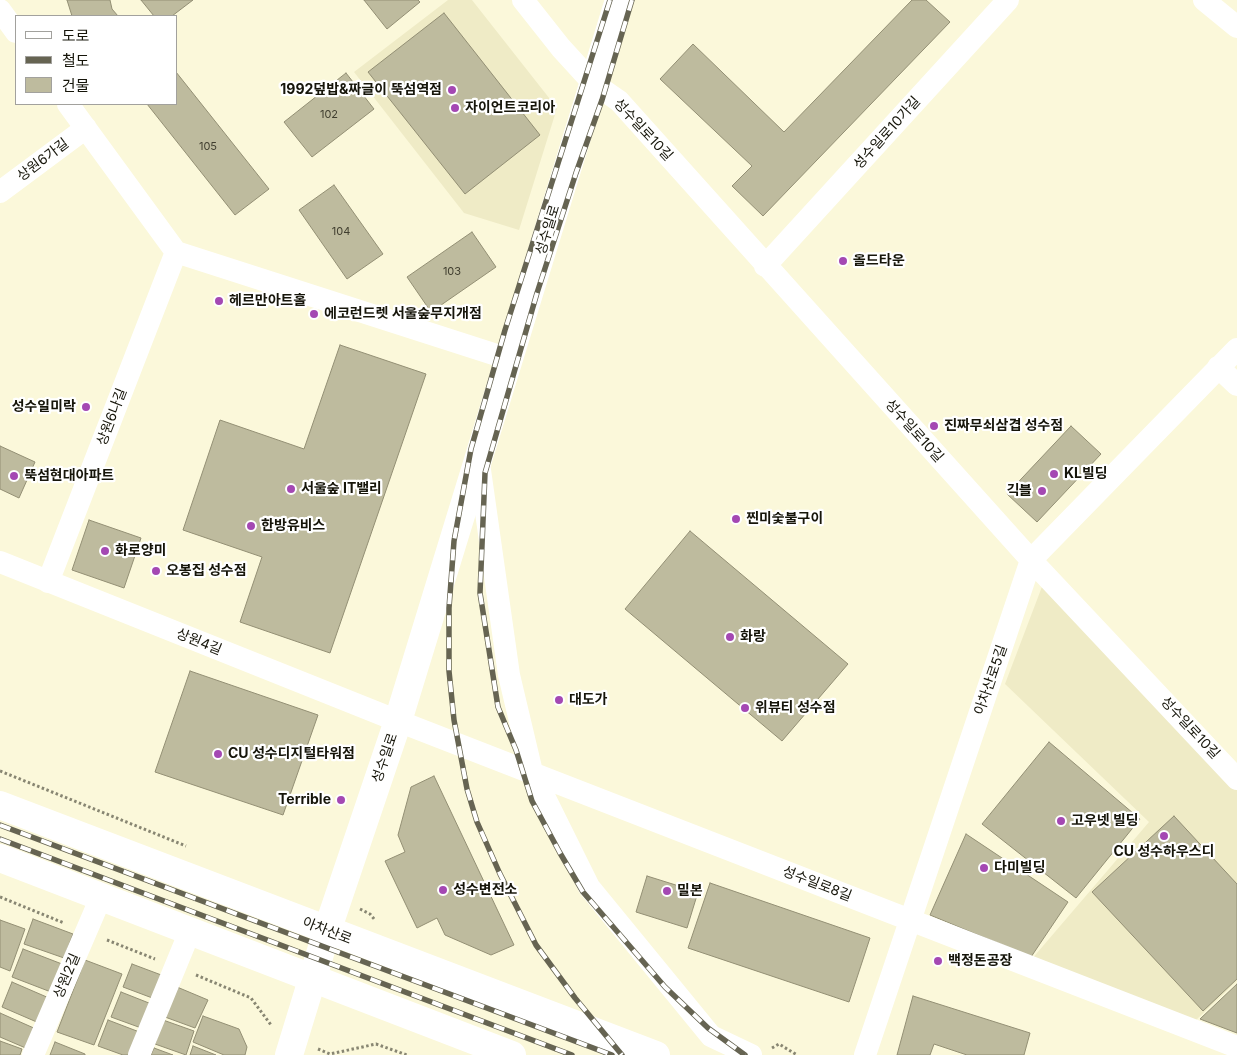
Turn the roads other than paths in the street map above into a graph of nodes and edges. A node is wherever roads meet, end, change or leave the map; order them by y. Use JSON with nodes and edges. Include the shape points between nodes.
{"nodes":[{"id":1,"x":523,"y":0,"type":"edge"},
{"id":2,"x":619,"y":0,"type":"edge"},
{"id":3,"x":1008,"y":0,"type":"edge"},
{"id":4,"x":1204,"y":0,"type":"edge"},
{"id":5,"x":0,"y":10,"type":"edge"},
{"id":6,"x":1237,"y":27,"type":"edge"},
{"id":7,"x":15,"y":31,"type":"edge"},
{"id":8,"x":593,"y":83,"type":"junction"},
{"id":9,"x":69,"y":105,"type":"edge"},
{"id":10,"x":86,"y":128,"type":"junction"},
{"id":11,"x":0,"y":191,"type":"edge"},
{"id":12,"x":176,"y":252,"type":"junction"},
{"id":13,"x":765,"y":266,"type":"junction"},
{"id":14,"x":1237,"y":349,"type":"edge"},
{"id":15,"x":509,"y":358,"type":"junction"},
{"id":16,"x":1218,"y":368,"type":"junction"},
{"id":17,"x":1237,"y":385,"type":"edge"},
{"id":18,"x":478,"y":460,"type":"junction"},
{"id":19,"x":1031,"y":560,"type":"junction"},
{"id":20,"x":0,"y":562,"type":"edge"},
{"id":21,"x":48,"y":582,"type":"junction"},
{"id":22,"x":398,"y":721,"type":"junction"},
{"id":23,"x":532,"y":772,"type":"junction"},
{"id":24,"x":1237,"y":779,"type":"edge"},
{"id":25,"x":0,"y":805,"type":"edge"},
{"id":26,"x":2,"y":866,"type":"edge"},
{"id":27,"x":101,"y":897,"type":"junction"},
{"id":28,"x":910,"y":921,"type":"junction"},
{"id":29,"x":190,"y":931,"type":"junction"},
{"id":30,"x":327,"y":931,"type":"junction"},
{"id":31,"x":312,"y":977,"type":"junction"},
{"id":32,"x":291,"y":1047,"type":"edge"},
{"id":33,"x":1237,"y":1047,"type":"edge"},
{"id":34,"x":759,"y":1053,"type":"edge"},
{"id":35,"x":33,"y":1055,"type":"edge"},
{"id":36,"x":139,"y":1055,"type":"edge"},
{"id":37,"x":512,"y":1055,"type":"edge"},
{"id":38,"x":656,"y":1055,"type":"edge"},
{"id":39,"x":865,"y":1055,"type":"edge"}],
"edges":[{"from":1,"to":8,"type":"street","name":"성수일로10길"},
{"from":2,"to":8,"type":"main road","name":"성수일로"},
{"from":3,"to":13,"type":"street","name":"성수일로10가길"},
{"from":4,"to":6,"type":"street"},
{"from":5,"to":7,"type":"street"},
{"from":8,"to":13,"type":"street","name":"성수일로10길","via":[[619,101]]},
{"from":8,"to":15,"type":"main road","name":"성수일로"},
{"from":9,"to":10,"type":"street"},
{"from":10,"to":11,"type":"street","name":"상원6가길"},
{"from":10,"to":12,"type":"street"},
{"from":12,"to":15,"type":"street"},
{"from":12,"to":21,"type":"street","name":"상원6나길"},
{"from":13,"to":19,"type":"street","name":"성수일로10길"},
{"from":14,"to":16,"type":"street","name":"아차산로5길"},
{"from":15,"to":18,"type":"main road","name":"성수일로"},
{"from":16,"to":17,"type":"street"},
{"from":16,"to":19,"type":"street","name":"아차산로5길"},
{"from":18,"to":22,"type":"main road","name":"성수일로"},
{"from":18,"to":23,"type":"street","name":"성수일로","via":[[509,674]]},
{"from":19,"to":24,"type":"street","name":"성수일로10길"},
{"from":19,"to":28,"type":"street","name":"아차산로5길"},
{"from":20,"to":21,"type":"street","name":"상원4길"},
{"from":21,"to":22,"type":"street","name":"상원4길"},
{"from":22,"to":23,"type":"street","name":"성수일로8길"},
{"from":22,"to":30,"type":"main road","name":"성수일로"},
{"from":23,"to":28,"type":"street","name":"성수일로8길"},
{"from":23,"to":34,"type":"street","via":[[589,887],[711,1036]]},
{"from":25,"to":30,"type":"main road","name":"아차산로"},
{"from":26,"to":27,"type":"main road"},
{"from":27,"to":29,"type":"main road"},
{"from":27,"to":35,"type":"street","name":"상원2길"},
{"from":28,"to":33,"type":"street","name":"성수일로8길"},
{"from":28,"to":39,"type":"street","name":"아차산로5길"},
{"from":29,"to":31,"type":"main road"},
{"from":29,"to":36,"type":"street"},
{"from":30,"to":31,"type":"main road","name":"성수일로"},
{"from":30,"to":38,"type":"main road","name":"아차산로"},
{"from":31,"to":32,"type":"main road","name":"성수일로"},
{"from":31,"to":37,"type":"main road"}]}
